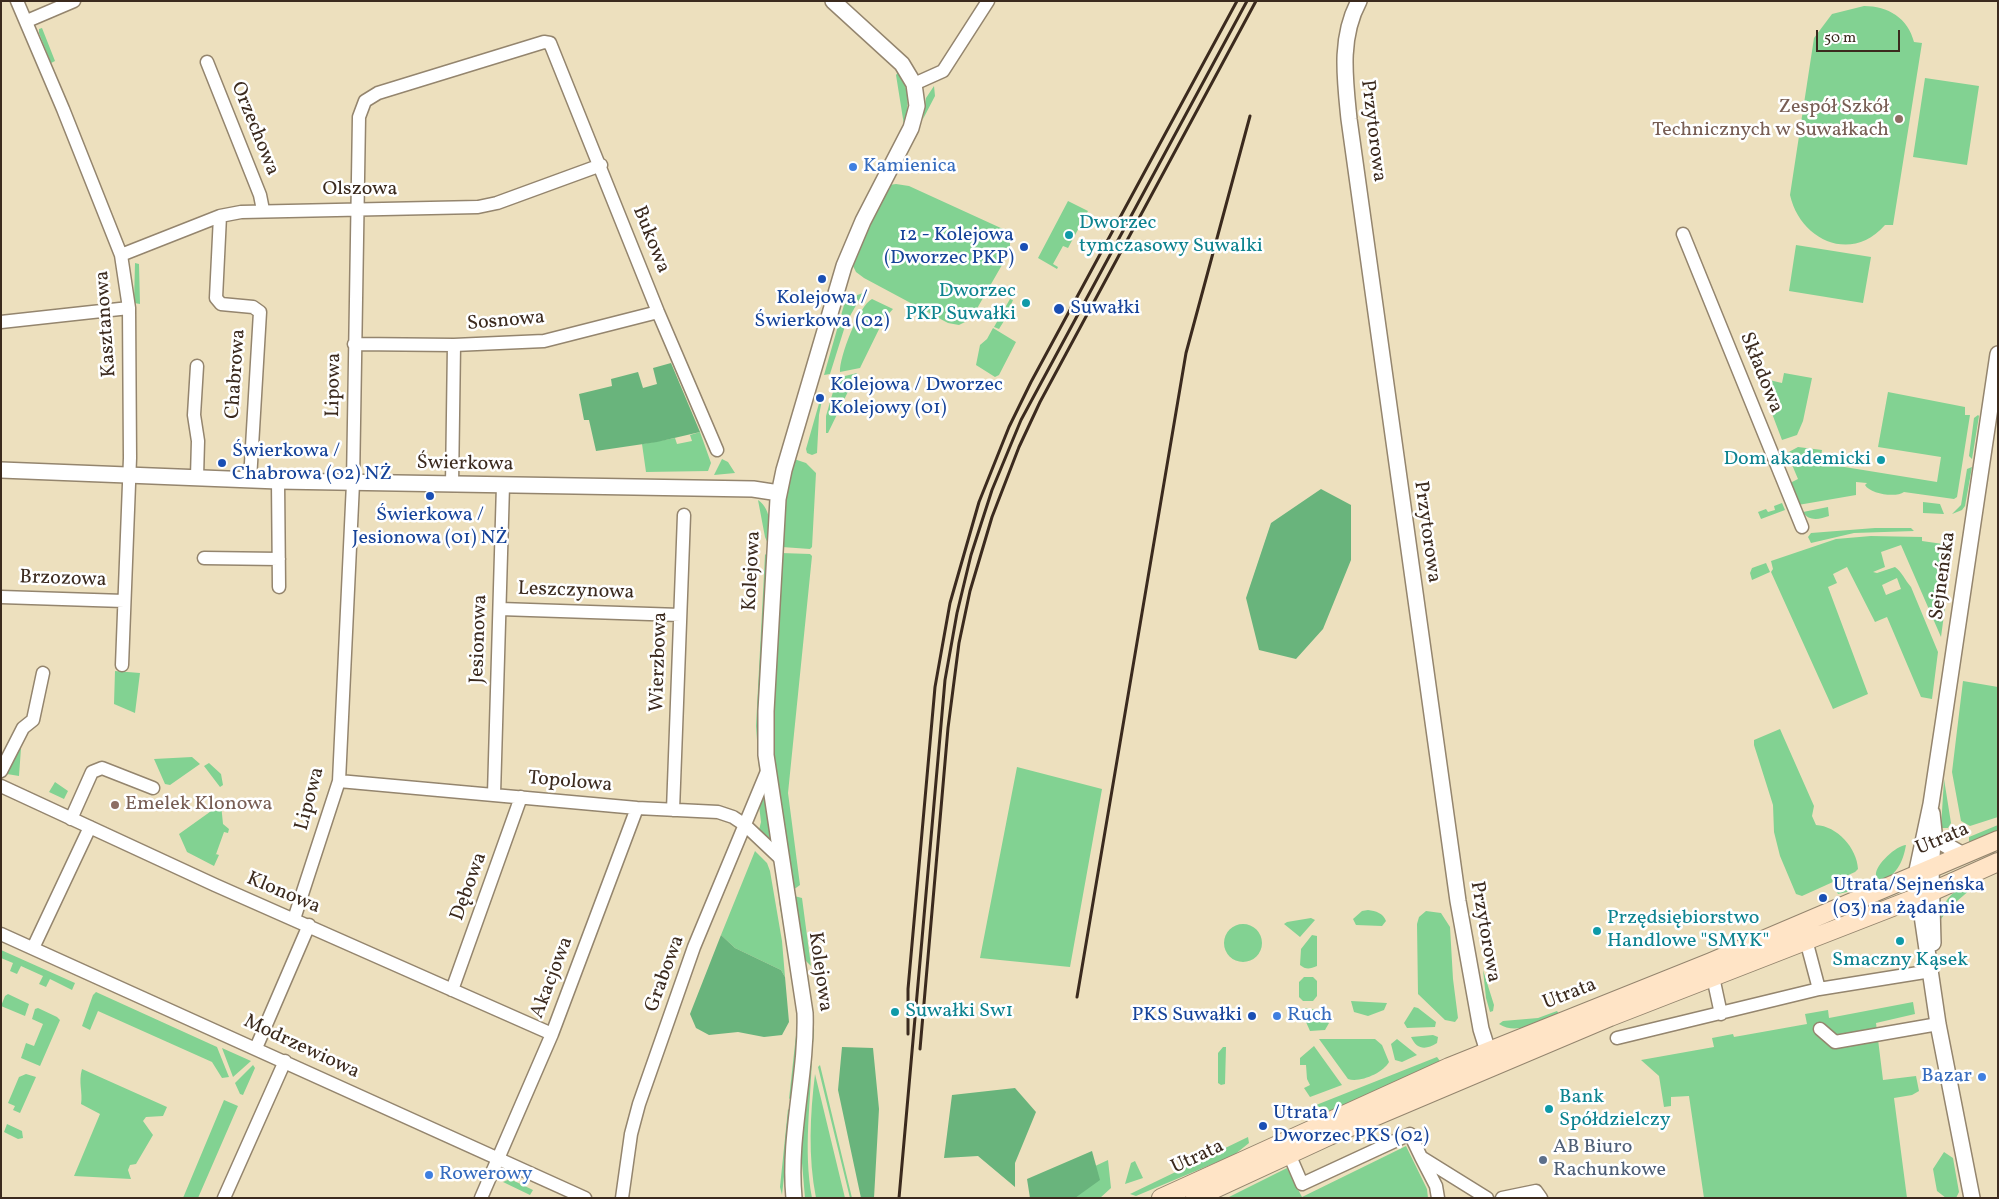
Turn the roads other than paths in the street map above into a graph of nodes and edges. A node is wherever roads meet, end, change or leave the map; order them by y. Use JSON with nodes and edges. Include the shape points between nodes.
{"nodes":[{"id":1,"x":16,"y":1,"type":"edge"},
{"id":2,"x":74,"y":1,"type":"edge"},
{"id":3,"x":833,"y":1,"type":"edge"},
{"id":4,"x":988,"y":1,"type":"edge"},
{"id":5,"x":1358,"y":1,"type":"edge"},
{"id":6,"x":27,"y":21,"type":"junction"},
{"id":7,"x":550,"y":43,"type":"joint"},
{"id":8,"x":207,"y":62,"type":"dead end"},
{"id":9,"x":914,"y":84,"type":"junction"},
{"id":10,"x":601,"y":165,"type":"junction"},
{"id":11,"x":357,"y":209,"type":"junction"},
{"id":12,"x":263,"y":210,"type":"junction"},
{"id":13,"x":220,"y":216,"type":"junction"},
{"id":14,"x":1683,"y":234,"type":"dead end"},
{"id":15,"x":120,"y":255,"type":"junction"},
{"id":16,"x":129,"y":308,"type":"junction"},
{"id":17,"x":658,"y":312,"type":"junction"},
{"id":18,"x":1,"y":322,"type":"edge"},
{"id":19,"x":354,"y":344,"type":"junction"},
{"id":20,"x":454,"y":345,"type":"junction"},
{"id":21,"x":1998,"y":354,"type":"edge"},
{"id":22,"x":197,"y":366,"type":"dead end"},
{"id":23,"x":717,"y":450,"type":"dead end"},
{"id":24,"x":1,"y":470,"type":"edge"},
{"id":25,"x":130,"y":474,"type":"junction"},
{"id":26,"x":197,"y":477,"type":"junction"},
{"id":27,"x":250,"y":480,"type":"junction"},
{"id":28,"x":278,"y":481,"type":"junction"},
{"id":29,"x":353,"y":483,"type":"junction"},
{"id":30,"x":452,"y":485,"type":"junction"},
{"id":31,"x":503,"y":485,"type":"junction"},
{"id":32,"x":779,"y":493,"type":"junction"},
{"id":33,"x":684,"y":515,"type":"dead end"},
{"id":34,"x":1802,"y":527,"type":"dead end"},
{"id":35,"x":204,"y":558,"type":"dead end"},
{"id":36,"x":279,"y":559,"type":"junction"},
{"id":37,"x":279,"y":587,"type":"dead end"},
{"id":38,"x":1,"y":597,"type":"edge"},
{"id":39,"x":124,"y":600,"type":"junction"},
{"id":40,"x":500,"y":609,"type":"junction"},
{"id":41,"x":680,"y":615,"type":"junction"},
{"id":42,"x":122,"y":665,"type":"dead end"},
{"id":43,"x":43,"y":673,"type":"dead end"},
{"id":44,"x":768,"y":769,"type":"junction"},
{"id":45,"x":1,"y":771,"type":"edge"},
{"id":46,"x":339,"y":781,"type":"junction"},
{"id":47,"x":1,"y":786,"type":"edge"},
{"id":48,"x":153,"y":788,"type":"dead end"},
{"id":49,"x":494,"y":794,"type":"junction"},
{"id":50,"x":521,"y":797,"type":"junction"},
{"id":51,"x":1931,"y":804,"type":"junction"},
{"id":52,"x":637,"y":808,"type":"junction"},
{"id":53,"x":673,"y":810,"type":"junction"},
{"id":54,"x":71,"y":819,"type":"junction"},
{"id":55,"x":744,"y":825,"type":"junction"},
{"id":56,"x":90,"y":827,"type":"junction"},
{"id":57,"x":1934,"y":838,"type":"junction"},
{"id":58,"x":1998,"y":840,"type":"edge"},
{"id":59,"x":1963,"y":855,"type":"junction"},
{"id":60,"x":781,"y":859,"type":"junction"},
{"id":61,"x":1998,"y":862,"type":"edge"},
{"id":62,"x":1924,"y":872,"type":"junction"},
{"id":63,"x":1924,"y":894,"type":"junction"},
{"id":64,"x":1824,"y":912,"type":"junction"},
{"id":65,"x":294,"y":919,"type":"junction"},
{"id":66,"x":309,"y":925,"type":"junction"},
{"id":67,"x":1830,"y":930,"type":"junction"},
{"id":68,"x":1,"y":934,"type":"edge"},
{"id":69,"x":1806,"y":940,"type":"junction"},
{"id":70,"x":33,"y":948,"type":"junction"},
{"id":71,"x":1931,"y":972,"type":"junction"},
{"id":72,"x":1713,"y":977,"type":"junction"},
{"id":73,"x":1819,"y":988,"type":"junction"},
{"id":74,"x":452,"y":990,"type":"junction"},
{"id":75,"x":1721,"y":1014,"type":"junction"},
{"id":76,"x":1938,"y":1024,"type":"junction"},
{"id":77,"x":1820,"y":1029,"type":"dead end"},
{"id":78,"x":552,"y":1034,"type":"junction"},
{"id":79,"x":1617,"y":1038,"type":"dead end"},
{"id":80,"x":256,"y":1048,"type":"junction"},
{"id":81,"x":1491,"y":1059,"type":"junction"},
{"id":82,"x":284,"y":1061,"type":"junction"},
{"id":83,"x":1289,"y":1154,"type":"junction"},
{"id":84,"x":1421,"y":1157,"type":"junction"},
{"id":85,"x":498,"y":1159,"type":"junction"},
{"id":86,"x":224,"y":1198,"type":"edge"},
{"id":87,"x":481,"y":1198,"type":"edge"},
{"id":88,"x":585,"y":1198,"type":"edge"},
{"id":89,"x":622,"y":1198,"type":"edge"},
{"id":90,"x":794,"y":1198,"type":"edge"},
{"id":91,"x":1161,"y":1198,"type":"edge"},
{"id":92,"x":1195,"y":1198,"type":"edge"},
{"id":93,"x":1438,"y":1198,"type":"edge"},
{"id":94,"x":1487,"y":1198,"type":"edge"},
{"id":95,"x":1502,"y":1198,"type":"edge"},
{"id":96,"x":1541,"y":1198,"type":"edge"},
{"id":97,"x":1972,"y":1198,"type":"edge"}],
"edges":[{"from":1,"to":6,"type":"street","name":"Kasztanowa"},
{"from":2,"to":6,"type":"street"},
{"from":3,"to":9,"type":"street","via":[[902,64]]},
{"from":4,"to":9,"type":"street","via":[[943,71]]},
{"from":5,"to":81,"type":"street","name":"Przytorowa","via":[[1346,36],[1344,61],[1349,118],[1454,873],[1478,1016]]},
{"from":6,"to":15,"type":"street","name":"Kasztanowa"},
{"from":7,"to":10,"type":"street","name":"Bukowa"},
{"from":7,"to":11,"type":"street","name":"Lipowa","via":[[544,42],[378,93],[365,101],[359,117]]},
{"from":8,"to":12,"type":"street","name":"Orzechowa","via":[[260,195]]},
{"from":9,"to":32,"type":"street","name":"Kolejowa","via":[[915,117],[863,221],[842,274]]},
{"from":10,"to":11,"type":"street","name":"Olszowa","via":[[478,208]]},
{"from":10,"to":17,"type":"street","name":"Bukowa"},
{"from":11,"to":12,"type":"street","name":"Olszowa"},
{"from":11,"to":19,"type":"street","name":"Lipowa"},
{"from":12,"to":13,"type":"street","name":"Olszowa"},
{"from":13,"to":15,"type":"street","name":"Olszowa"},
{"from":13,"to":27,"type":"street","name":"Chabrowa","via":[[216,298],[221,304],[254,306],[260,312]]},
{"from":14,"to":34,"type":"street","name":"Składowa"},
{"from":15,"to":16,"type":"street","name":"Kasztanowa"},
{"from":16,"to":18,"type":"street"},
{"from":16,"to":25,"type":"street","name":"Kasztanowa"},
{"from":17,"to":20,"type":"street","name":"Sosnowa","via":[[544,341]]},
{"from":17,"to":23,"type":"street","name":"Bukowa"},
{"from":19,"to":20,"type":"street","name":"Sosnowa"},
{"from":19,"to":29,"type":"street","name":"Lipowa"},
{"from":20,"to":30,"type":"street"},
{"from":21,"to":51,"type":"street","name":"Sejneńska"},
{"from":22,"to":26,"type":"street","via":[[194,415],[198,441]]},
{"from":24,"to":25,"type":"street","name":"Świerkowa"},
{"from":25,"to":26,"type":"street","name":"Świerkowa"},
{"from":25,"to":39,"type":"street","name":"Kasztanowa"},
{"from":26,"to":27,"type":"street","name":"Świerkowa"},
{"from":27,"to":28,"type":"street","name":"Świerkowa"},
{"from":28,"to":29,"type":"street","name":"Świerkowa"},
{"from":28,"to":36,"type":"street"},
{"from":29,"to":30,"type":"street","name":"Świerkowa"},
{"from":29,"to":46,"type":"street","name":"Lipowa"},
{"from":30,"to":31,"type":"street","name":"Świerkowa"},
{"from":31,"to":32,"type":"street","name":"Świerkowa"},
{"from":31,"to":40,"type":"street","name":"Jesionowa"},
{"from":32,"to":44,"type":"street","name":"Kolejowa","via":[[766,711]]},
{"from":33,"to":41,"type":"street","name":"Wierzbowa"},
{"from":35,"to":36,"type":"street"},
{"from":36,"to":37,"type":"street"},
{"from":38,"to":39,"type":"street","name":"Brzozowa"},
{"from":39,"to":42,"type":"street","name":"Kasztanowa"},
{"from":40,"to":41,"type":"street","name":"Leszczynowa"},
{"from":40,"to":49,"type":"street","name":"Jesionowa"},
{"from":41,"to":53,"type":"street","name":"Wierzbowa"},
{"from":43,"to":45,"type":"street","via":[[33,720],[23,728]]},
{"from":44,"to":55,"type":"street","name":"Grabowa"},
{"from":44,"to":60,"type":"street","name":"Kolejowa"},
{"from":46,"to":49,"type":"street","name":"Topolowa"},
{"from":46,"to":65,"type":"street","name":"Lipowa"},
{"from":47,"to":54,"type":"street","name":"Klonowa"},
{"from":48,"to":54,"type":"street","via":[[102,768],[92,772]]},
{"from":49,"to":50,"type":"street","name":"Topolowa"},
{"from":50,"to":52,"type":"street","name":"Topolowa"},
{"from":50,"to":74,"type":"street","name":"Dębowa"},
{"from":51,"to":57,"type":"street","name":"Sejneńska"},
{"from":51,"to":62,"type":"street","name":"Sejneńska"},
{"from":52,"to":53,"type":"street","name":"Topolowa"},
{"from":52,"to":78,"type":"street","name":"Akacjowa"},
{"from":53,"to":55,"type":"street","name":"Topolowa","via":[[718,812]]},
{"from":54,"to":56,"type":"street","name":"Klonowa"},
{"from":55,"to":60,"type":"street","name":"Topolowa"},
{"from":55,"to":89,"type":"street","name":"Grabowa","via":[[694,947],[640,1104],[631,1134]]},
{"from":56,"to":65,"type":"street","name":"Klonowa"},
{"from":56,"to":70,"type":"street"},
{"from":57,"to":59,"type":"street"},
{"from":57,"to":62,"type":"street","name":"Sejneńska"},
{"from":58,"to":59,"type":"main road","name":"Utrata"},
{"from":59,"to":62,"type":"main road","name":"Utrata"},
{"from":60,"to":90,"type":"street","name":"Kolejowa","via":[[806,1034],[793,1161]]},
{"from":61,"to":63,"type":"main road","name":"Utrata"},
{"from":62,"to":63,"type":"street","name":"Sejneńska"},
{"from":62,"to":64,"type":"main road","name":"Utrata"},
{"from":63,"to":67,"type":"main road","name":"Utrata"},
{"from":63,"to":71,"type":"street","name":"Sejneńska"},
{"from":64,"to":67,"type":"main road"},
{"from":64,"to":81,"type":"main road","name":"Utrata"},
{"from":65,"to":66,"type":"street","name":"Klonowa"},
{"from":66,"to":74,"type":"street","name":"Klonowa"},
{"from":66,"to":80,"type":"street"},
{"from":67,"to":69,"type":"main road","name":"Utrata"},
{"from":68,"to":70,"type":"street","name":"Modrzewiowa"},
{"from":69,"to":72,"type":"main road","name":"Utrata"},
{"from":69,"to":73,"type":"street"},
{"from":70,"to":80,"type":"street","name":"Modrzewiowa"},
{"from":71,"to":73,"type":"street"},
{"from":71,"to":76,"type":"street","name":"Sejneńska"},
{"from":72,"to":75,"type":"street"},
{"from":72,"to":81,"type":"main road","name":"Utrata"},
{"from":73,"to":75,"type":"street"},
{"from":74,"to":78,"type":"street","name":"Klonowa"},
{"from":75,"to":79,"type":"street"},
{"from":76,"to":77,"type":"street","via":[[1836,1042]]},
{"from":76,"to":97,"type":"street","name":"Sejneńska"},
{"from":78,"to":85,"type":"street","name":"Akacjowa"},
{"from":80,"to":82,"type":"street","name":"Modrzewiowa"},
{"from":81,"to":83,"type":"main road","name":"Utrata"},
{"from":81,"to":91,"type":"main road","name":"Utrata"},
{"from":82,"to":85,"type":"street","name":"Modrzewiowa"},
{"from":82,"to":86,"type":"street"},
{"from":83,"to":84,"type":"street","via":[[1302,1184],[1410,1134]]},
{"from":83,"to":92,"type":"main road","name":"Utrata"},
{"from":84,"to":93,"type":"street","via":[[1436,1186]]},
{"from":84,"to":94,"type":"street"},
{"from":85,"to":87,"type":"street","name":"Akacjowa"},
{"from":85,"to":88,"type":"street","name":"Modrzewiowa"},
{"from":95,"to":96,"type":"street","via":[[1536,1192]]}]}
